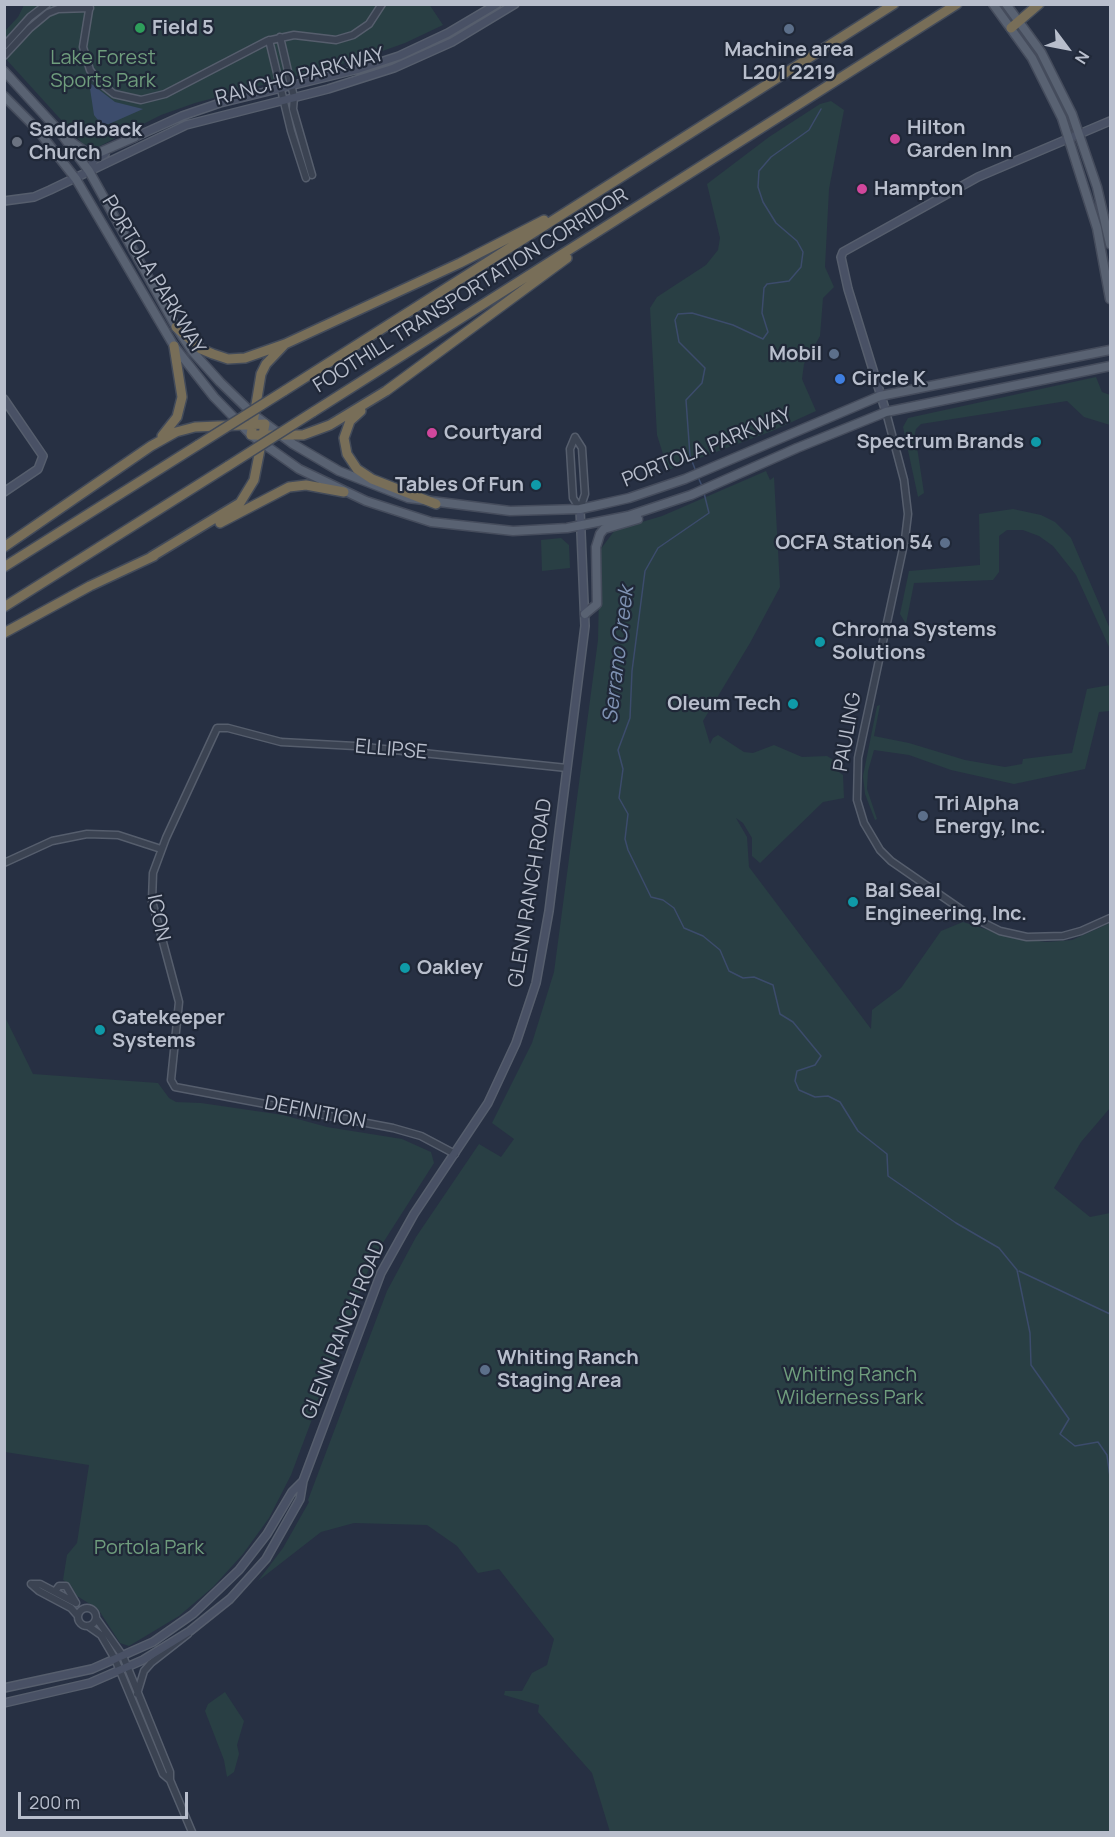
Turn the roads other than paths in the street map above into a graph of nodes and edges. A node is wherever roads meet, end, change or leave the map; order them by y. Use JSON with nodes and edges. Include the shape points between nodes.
{"nodes":[{"id":1,"x":47,"y":4,"type":"edge"},
{"id":2,"x":382,"y":4,"type":"edge"},
{"id":3,"x":497,"y":4,"type":"edge"},
{"id":4,"x":515,"y":4,"type":"edge"},
{"id":5,"x":894,"y":4,"type":"edge"},
{"id":6,"x":957,"y":4,"type":"edge"},
{"id":7,"x":993,"y":4,"type":"edge"},
{"id":8,"x":1006,"y":4,"type":"edge"},
{"id":9,"x":1039,"y":4,"type":"edge"},
{"id":10,"x":88,"y":6,"type":"edge"},
{"id":11,"x":1020,"y":21,"type":"junction"},
{"id":12,"x":1011,"y":28,"type":"junction"},
{"id":13,"x":280,"y":37,"type":"junction"},
{"id":14,"x":269,"y":40,"type":"junction"},
{"id":15,"x":4,"y":46,"type":"edge"},
{"id":16,"x":4,"y":56,"type":"edge"},
{"id":17,"x":4,"y":71,"type":"edge"},
{"id":18,"x":291,"y":86,"type":"junction"},
{"id":19,"x":281,"y":88,"type":"junction"},
{"id":20,"x":4,"y":96,"type":"edge"},
{"id":21,"x":294,"y":97,"type":"junction"},
{"id":22,"x":284,"y":100,"type":"junction"},
{"id":23,"x":1110,"y":121,"type":"edge"},
{"id":24,"x":1080,"y":134,"type":"junction"},
{"id":25,"x":62,"y":135,"type":"junction"},
{"id":26,"x":135,"y":137,"type":"junction"},
{"id":27,"x":1070,"y":138,"type":"junction"},
{"id":28,"x":89,"y":171,"type":"junction"},
{"id":29,"x":76,"y":178,"type":"junction"},
{"id":30,"x":4,"y":201,"type":"edge"},
{"id":31,"x":566,"y":212,"type":"junction"},
{"id":32,"x":627,"y":214,"type":"junction"},
{"id":33,"x":1110,"y":244,"type":"edge"},
{"id":34,"x":1110,"y":299,"type":"edge"},
{"id":35,"x":176,"y":327,"type":"junction"},
{"id":36,"x":285,"y":344,"type":"junction"},
{"id":37,"x":174,"y":346,"type":"junction"},
{"id":38,"x":1110,"y":350,"type":"edge"},
{"id":39,"x":1110,"y":366,"type":"edge"},
{"id":40,"x":386,"y":391,"type":"junction"},
{"id":41,"x":880,"y":396,"type":"junction"},
{"id":42,"x":4,"y":399,"type":"edge"},
{"id":43,"x":886,"y":412,"type":"junction"},
{"id":44,"x":265,"y":424,"type":"junction"},
{"id":45,"x":250,"y":425,"type":"junction"},
{"id":46,"x":279,"y":435,"type":"junction"},
{"id":47,"x":263,"y":439,"type":"junction"},
{"id":48,"x":151,"y":446,"type":"junction"},
{"id":49,"x":5,"y":490,"type":"edge"},
{"id":50,"x":344,"y":492,"type":"junction"},
{"id":51,"x":436,"y":504,"type":"junction"},
{"id":52,"x":659,"y":507,"type":"junction"},
{"id":53,"x":580,"y":509,"type":"junction"},
{"id":54,"x":581,"y":525,"type":"junction"},
{"id":55,"x":4,"y":547,"type":"edge"},
{"id":56,"x":151,"y":557,"type":"junction"},
{"id":57,"x":4,"y":567,"type":"edge"},
{"id":58,"x":4,"y":608,"type":"edge"},
{"id":59,"x":585,"y":614,"type":"junction"},
{"id":60,"x":4,"y":633,"type":"edge"},
{"id":61,"x":217,"y":728,"type":"joint"},
{"id":62,"x":567,"y":768,"type":"junction"},
{"id":63,"x":161,"y":849,"type":"junction"},
{"id":64,"x":4,"y":863,"type":"edge"},
{"id":65,"x":1110,"y":918,"type":"edge"},
{"id":66,"x":172,"y":1084,"type":"joint"},
{"id":67,"x":455,"y":1154,"type":"junction"},
{"id":68,"x":303,"y":1481,"type":"junction"},
{"id":69,"x":56,"y":1590,"type":"junction"},
{"id":70,"x":55,"y":1598,"type":"junction"},
{"id":71,"x":80,"y":1613,"type":"junction"},
{"id":72,"x":96,"y":1618,"type":"junction"},
{"id":73,"x":88,"y":1626,"type":"junction"},
{"id":74,"x":191,"y":1630,"type":"junction"},
{"id":75,"x":119,"y":1657,"type":"junction"},
{"id":76,"x":128,"y":1668,"type":"junction"},
{"id":77,"x":118,"y":1672,"type":"junction"},
{"id":78,"x":4,"y":1688,"type":"edge"},
{"id":79,"x":137,"y":1695,"type":"junction"},
{"id":80,"x":4,"y":1703,"type":"edge"},
{"id":81,"x":170,"y":1780,"type":"junction"},
{"id":82,"x":192,"y":1833,"type":"edge"}],
"edges":[{"from":1,"to":15,"type":"street"},
{"from":2,"to":13,"type":"street","via":[[369,24],[348,37]]},
{"from":3,"to":18,"type":"main road","name":"RANCHO PARKWAY","via":[[399,56]]},
{"from":4,"to":21,"type":"main road","name":"RANCHO PARKWAY","via":[[423,57]]},
{"from":5,"to":31,"type":"highway","name":"FOOTHILL TRANSPORTATION CORRIDOR"},
{"from":6,"to":32,"type":"highway","name":"FOOTHILL TRANSPORTATION CORRIDOR"},
{"from":7,"to":12,"type":"main road"},
{"from":8,"to":11,"type":"main road"},
{"from":9,"to":11,"type":"highway"},
{"from":10,"to":14,"type":"street","via":[[83,47],[90,70],[109,91],[134,100],[165,94]]},
{"from":10,"to":16,"type":"street","via":[[48,13]]},
{"from":11,"to":12,"type":"highway"},
{"from":11,"to":24,"type":"main road","via":[[1046,63]]},
{"from":12,"to":27,"type":"main road","via":[[1032,58]]},
{"from":13,"to":14,"type":"street"},
{"from":13,"to":18,"type":"street"},
{"from":14,"to":19,"type":"street"},
{"from":17,"to":25,"type":"main road","name":"PORTOLA PARKWAY"},
{"from":18,"to":19,"type":"main road","name":"RANCHO PARKWAY"},
{"from":18,"to":21,"type":"street"},
{"from":19,"to":22,"type":"street"},
{"from":19,"to":26,"type":"main road","name":"RANCHO PARKWAY","via":[[182,116]]},
{"from":20,"to":29,"type":"main road","name":"PORTOLA PARKWAY"},
{"from":21,"to":22,"type":"main road","name":"RANCHO PARKWAY"},
{"from":21,"to":22,"type":"street","via":[[293,109],[309,177]]},
{"from":22,"to":28,"type":"main road","name":"RANCHO PARKWAY","via":[[186,125]]},
{"from":23,"to":24,"type":"main road"},
{"from":24,"to":27,"type":"main road"},
{"from":24,"to":33,"type":"main road"},
{"from":25,"to":26,"type":"main road","via":[[90,154]]},
{"from":25,"to":28,"type":"main road","name":"PORTOLA PARKWAY"},
{"from":26,"to":28,"type":"main road","name":"RANCHO PARKWAY","via":[[94,160]]},
{"from":27,"to":34,"type":"main road","via":[[1097,228]]},
{"from":27,"to":41,"type":"main road","name":"PAULING","via":[[952,190],[843,252],[848,289]]},
{"from":28,"to":29,"type":"main road","name":"RANCHO PARKWAY"},
{"from":28,"to":35,"type":"main road","name":"PORTOLA PARKWAY"},
{"from":29,"to":30,"type":"main road","name":"RANCHO PARKWAY","via":[[34,197]]},
{"from":29,"to":37,"type":"main road","name":"PORTOLA PARKWAY"},
{"from":31,"to":36,"type":"highway","via":[[544,219]]},
{"from":31,"to":57,"type":"highway","name":"FOOTHILL TRANSPORTATION CORRIDOR","bridge":true},
{"from":32,"to":40,"type":"highway"},
{"from":32,"to":58,"type":"highway","name":"FOOTHILL TRANSPORTATION CORRIDOR","bridge":true},
{"from":35,"to":36,"type":"highway","via":[[201,349],[228,359],[245,358]]},
{"from":35,"to":45,"type":"main road","name":"PORTOLA PARKWAY"},
{"from":36,"to":45,"type":"highway","via":[[261,375]]},
{"from":37,"to":45,"type":"main road","name":"PORTOLA PARKWAY","via":[[214,398]]},
{"from":37,"to":48,"type":"highway","via":[[183,387],[181,407],[172,426]]},
{"from":38,"to":41,"type":"main road","name":"PORTOLA PARKWAY"},
{"from":39,"to":43,"type":"main road","name":"PORTOLA PARKWAY"},
{"from":40,"to":46,"type":"highway","via":[[330,425],[303,435]]},
{"from":40,"to":51,"type":"highway","via":[[348,425],[344,438],[347,454],[364,475]]},
{"from":41,"to":43,"type":"main road","name":"PAULING"},
{"from":41,"to":53,"type":"main road","name":"PORTOLA PARKWAY","via":[[685,479]]},
{"from":42,"to":49,"type":"main road","via":[[42,456],[38,469]]},
{"from":43,"to":52,"type":"main road","name":"PORTOLA PARKWAY"},
{"from":43,"to":65,"type":"street","name":"PAULING","via":[[909,514],[858,758],[857,800],[864,823],[891,861],[972,917],[1000,931],[1028,937],[1063,936]]},
{"from":44,"to":45,"type":"highway"},
{"from":44,"to":46,"type":"main road","name":"PORTOLA PARKWAY"},
{"from":44,"to":47,"type":"highway"},
{"from":45,"to":47,"type":"highway"},
{"from":45,"to":48,"type":"highway","via":[[195,427]]},
{"from":46,"to":47,"type":"highway"},
{"from":46,"to":51,"type":"main road","name":"PORTOLA PARKWAY","via":[[339,471],[393,494]]},
{"from":47,"to":50,"type":"main road","name":"PORTOLA PARKWAY","via":[[299,469]]},
{"from":47,"to":56,"type":"highway","via":[[254,480],[240,503]]},
{"from":48,"to":55,"type":"highway"},
{"from":50,"to":54,"type":"main road","name":"PORTOLA PARKWAY","via":[[388,510],[460,527],[513,531]]},
{"from":50,"to":56,"type":"highway","via":[[289,487]]},
{"from":51,"to":53,"type":"main road","name":"PORTOLA PARKWAY","via":[[510,511]]},
{"from":52,"to":54,"type":"main road","name":"PORTOLA PARKWAY"},
{"from":52,"to":59,"type":"main road","via":[[652,514],[604,529],[600,534],[596,547],[597,604]]},
{"from":53,"to":53,"type":"street","via":[[585,494],[582,448],[575,437],[570,449],[573,498]]},
{"from":53,"to":54,"type":"main road","name":"GLENN RANCH ROAD"},
{"from":54,"to":59,"type":"main road","name":"GLENN RANCH ROAD"},
{"from":56,"to":60,"type":"highway"},
{"from":59,"to":62,"type":"main road","name":"GLENN RANCH ROAD"},
{"from":61,"to":62,"type":"street","name":"ELLIPSE","via":[[281,742]]},
{"from":61,"to":63,"type":"street","name":"ICON"},
{"from":62,"to":67,"type":"main road","name":"GLENN RANCH ROAD","via":[[549,911],[533,993],[502,1076]]},
{"from":63,"to":64,"type":"street","via":[[124,836],[87,834],[52,841]]},
{"from":63,"to":66,"type":"street","name":"ICON","via":[[151,893],[179,1002]]},
{"from":66,"to":67,"type":"street","name":"DEFINITION","via":[[178,1090],[286,1106],[326,1118],[393,1128],[421,1136]]},
{"from":67,"to":68,"type":"main road","name":"GLENN RANCH ROAD","via":[[414,1214],[381,1273]]},
{"from":68,"to":74,"type":"main road","name":"GLENN RANCH ROAD","via":[[300,1499],[266,1559],[230,1599]]},
{"from":68,"to":75,"type":"main road","name":"GLENN RANCH ROAD","via":[[249,1558],[221,1589],[153,1642]]},
{"from":69,"to":70,"type":"street"},
{"from":69,"to":70,"type":"street","via":[[31,1584]]},
{"from":69,"to":71,"type":"street","via":[[76,1603]]},
{"from":70,"to":71,"type":"street"},
{"from":71,"to":72,"type":"street","via":[[90,1608]]},
{"from":71,"to":73,"type":"street","via":[[80,1623]]},
{"from":72,"to":73,"type":"street"},
{"from":72,"to":75,"type":"street"},
{"from":73,"to":75,"type":"street"},
{"from":74,"to":76,"type":"main road","name":"GLENN RANCH ROAD"},
{"from":74,"to":79,"type":"street","via":[[144,1671]]},
{"from":75,"to":76,"type":"street"},
{"from":75,"to":77,"type":"street"},
{"from":75,"to":78,"type":"main road","name":"GLENN RANCH ROAD","via":[[92,1669]]},
{"from":76,"to":77,"type":"main road","name":"GLENN RANCH ROAD"},
{"from":76,"to":79,"type":"street"},
{"from":77,"to":80,"type":"main road","name":"GLENN RANCH ROAD"},
{"from":77,"to":81,"type":"street"},
{"from":79,"to":81,"type":"street"},
{"from":81,"to":82,"type":"street"}]}
